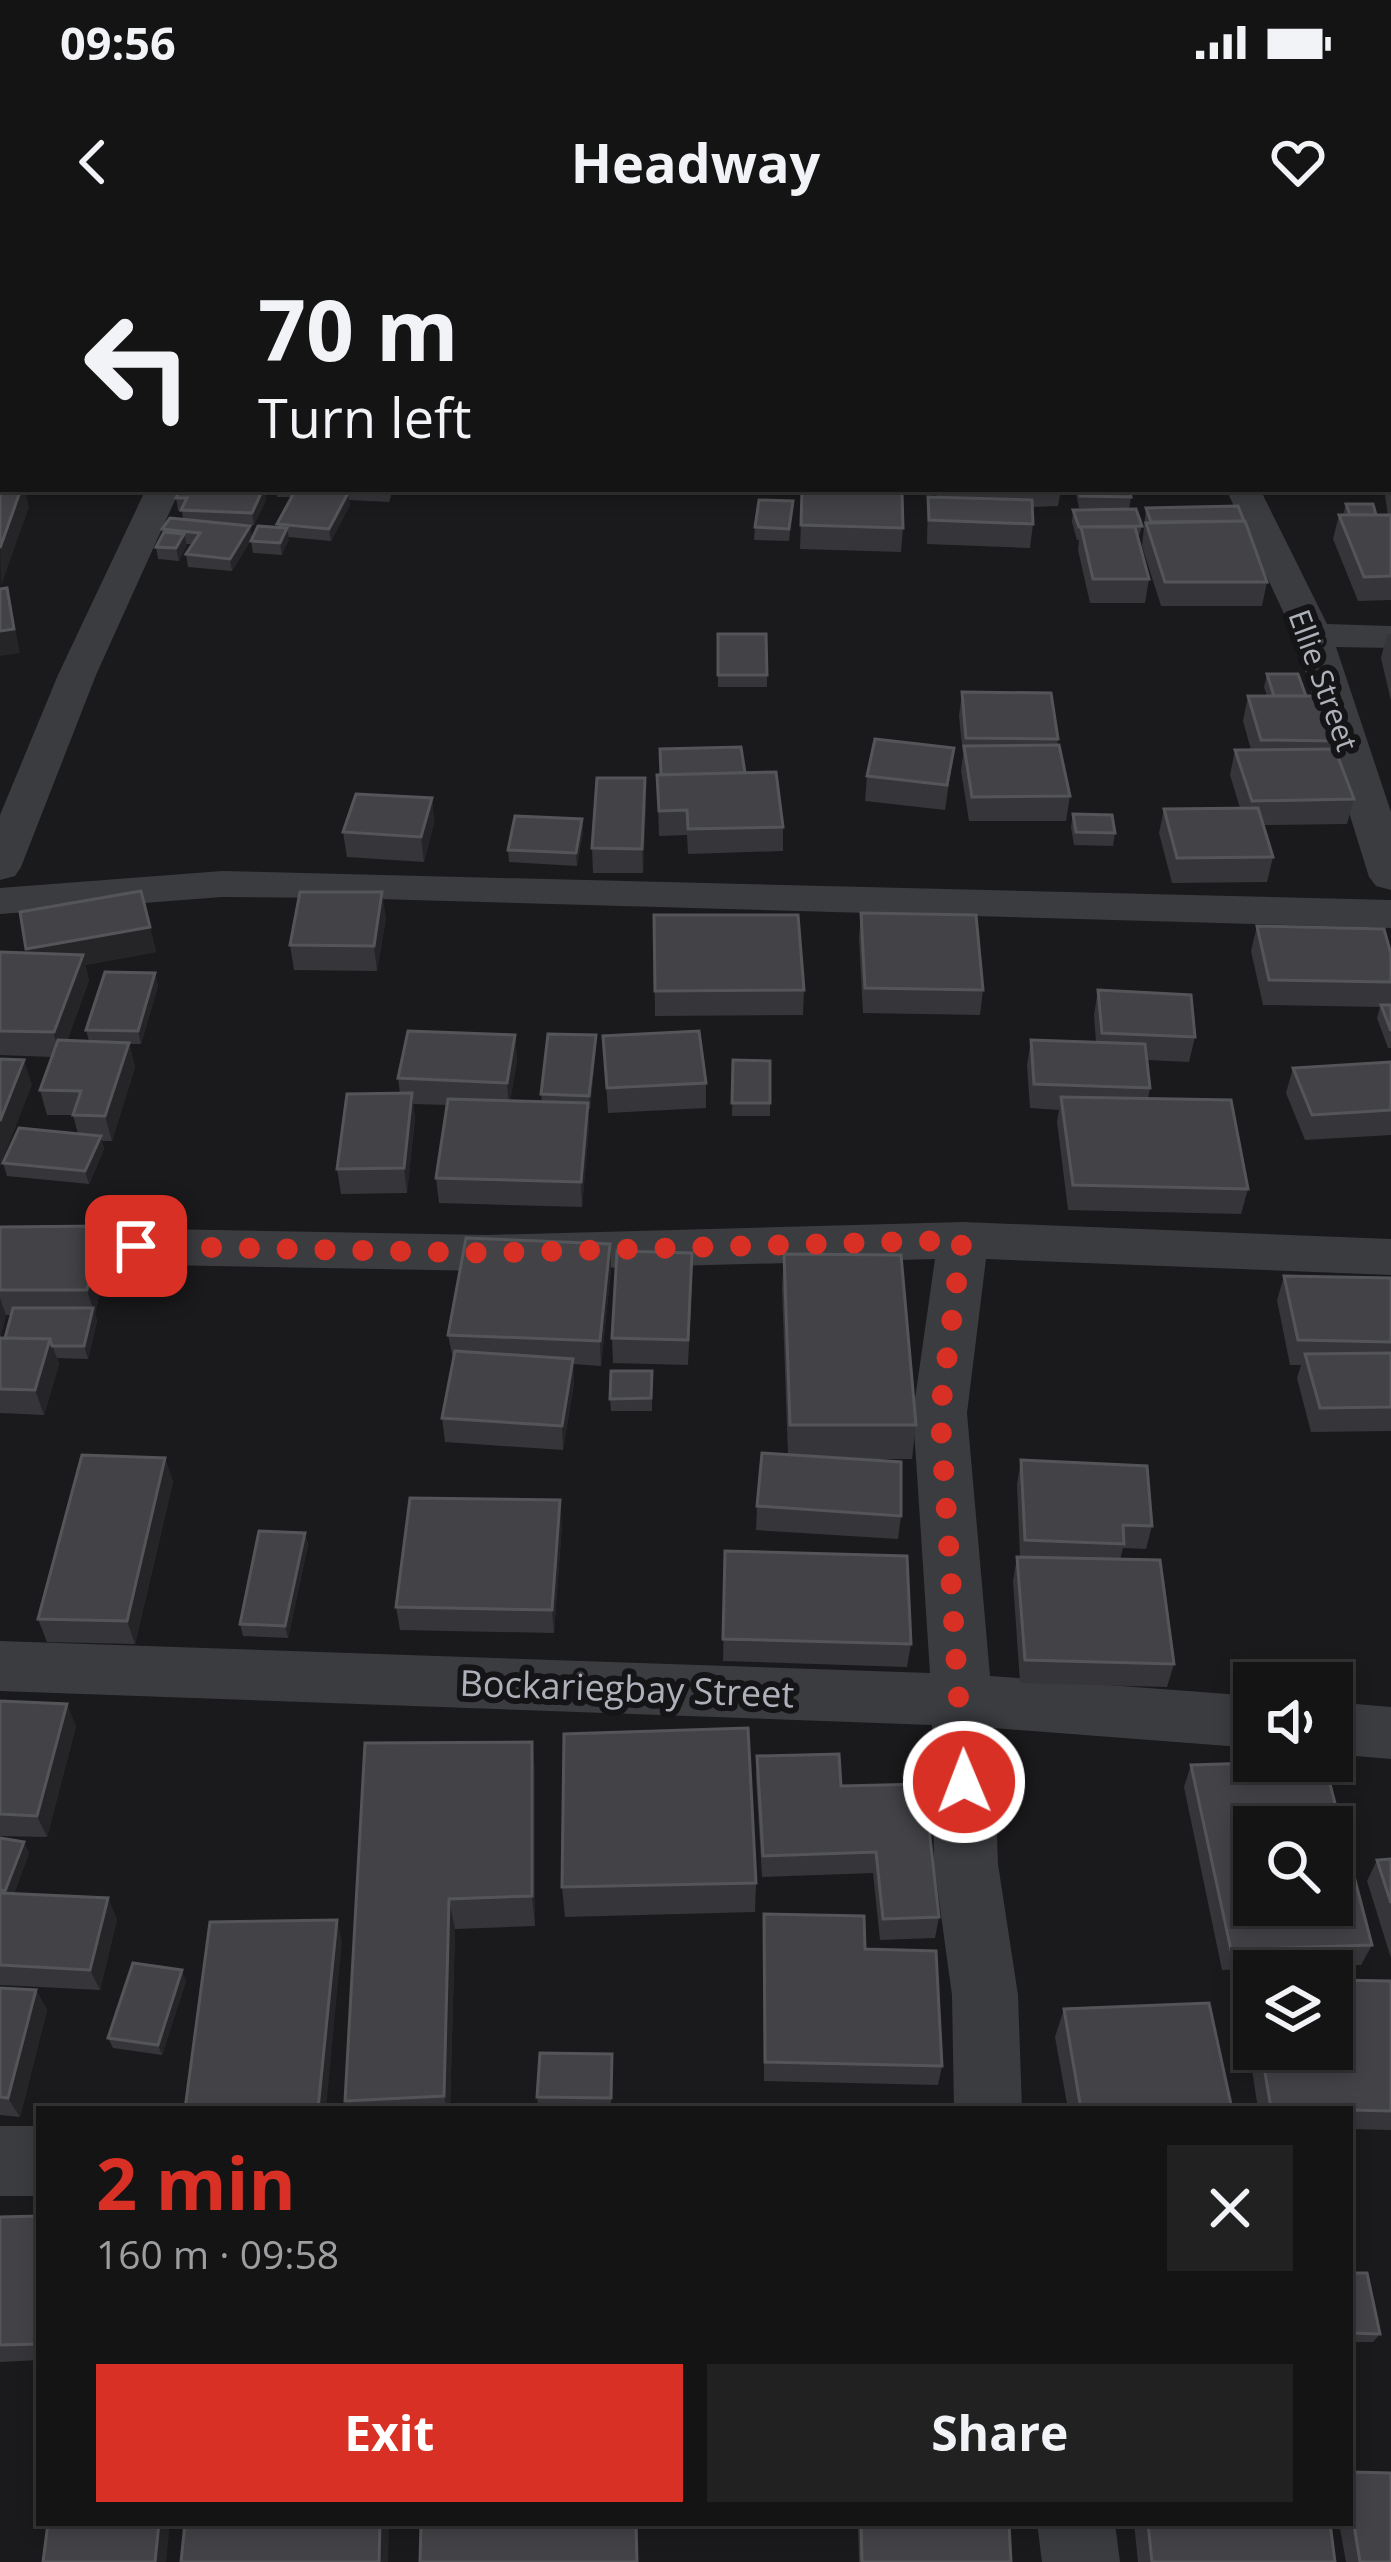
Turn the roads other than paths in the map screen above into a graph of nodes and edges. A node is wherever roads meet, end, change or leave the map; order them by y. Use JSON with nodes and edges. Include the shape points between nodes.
{"nodes":[{"id":1,"x":162,"y":492,"type":"edge"},
{"id":2,"x":1244,"y":492,"type":"edge"},
{"id":3,"x":1313,"y":635,"type":"junction"},
{"id":4,"x":1391,"y":637,"type":"edge"},
{"id":5,"x":0,"y":867,"type":"edge"},
{"id":6,"x":1391,"y":877,"type":"edge"},
{"id":7,"x":0,"y":901,"type":"edge"},
{"id":8,"x":1391,"y":914,"type":"edge"},
{"id":9,"x":962,"y":1240,"type":"junction"},
{"id":10,"x":0,"y":1244,"type":"edge"},
{"id":11,"x":1391,"y":1257,"type":"edge"},
{"id":12,"x":0,"y":1666,"type":"edge"},
{"id":13,"x":962,"y":1700,"type":"junction"},
{"id":14,"x":1233,"y":1720,"type":"edge"},
{"id":15,"x":1353,"y":1730,"type":"edge"},
{"id":16,"x":1391,"y":1733,"type":"edge"},
{"id":17,"x":988,"y":2106,"type":"edge"},
{"id":18,"x":0,"y":2161,"type":"edge"},
{"id":19,"x":36,"y":2162,"type":"edge"},
{"id":20,"x":1076,"y":2526,"type":"edge"},
{"id":21,"x":1082,"y":2562,"type":"edge"}],
"edges":[{"from":1,"to":5,"type":"street"},
{"from":2,"to":3,"type":"street","name":"Ellie Street"},
{"from":3,"to":4,"type":"street"},
{"from":3,"to":6,"type":"street","name":"Ellie Street"},
{"from":7,"to":8,"type":"street","via":[[222,884],[344,885]]},
{"from":9,"to":10,"type":"street","via":[[487,1253]]},
{"from":9,"to":11,"type":"street"},
{"from":9,"to":13,"type":"street","via":[[940,1413]]},
{"from":12,"to":13,"type":"street","name":"Bockariegbay Street"},
{"from":13,"to":14,"type":"street","name":"Bockariegbay Street"},
{"from":13,"to":17,"type":"street","via":[[966,1864],[985,1995]]},
{"from":15,"to":16,"type":"street"},
{"from":18,"to":19,"type":"street"},
{"from":20,"to":21,"type":"street"}]}
